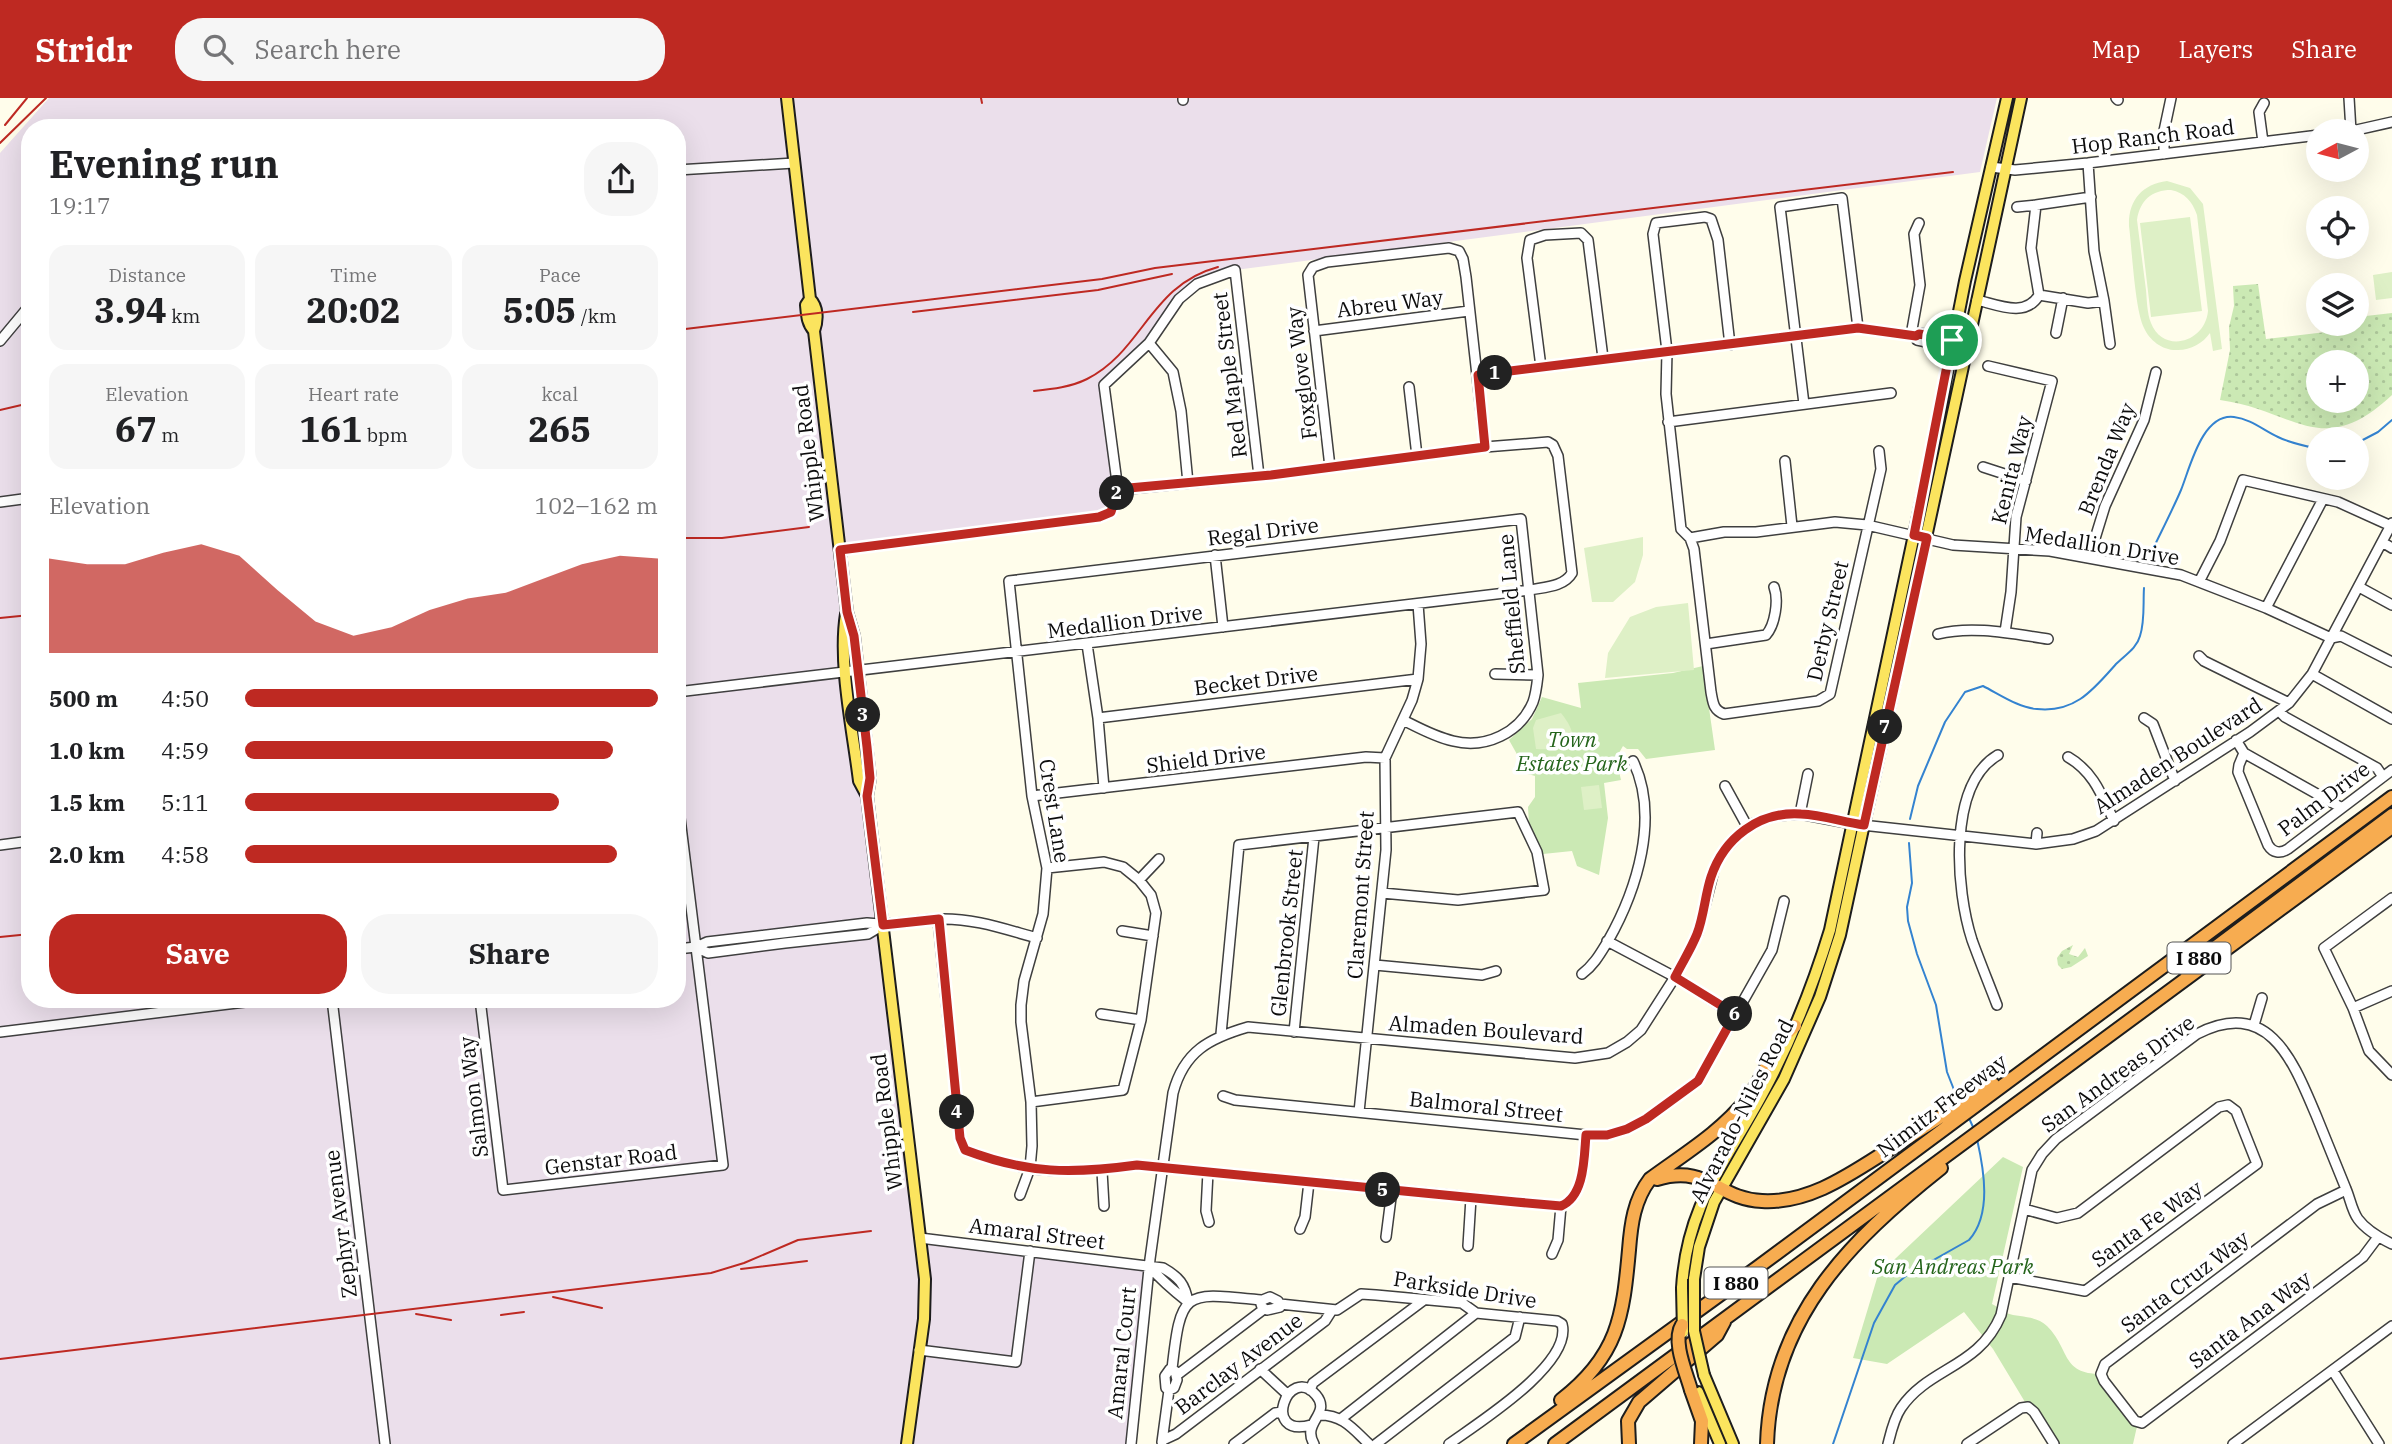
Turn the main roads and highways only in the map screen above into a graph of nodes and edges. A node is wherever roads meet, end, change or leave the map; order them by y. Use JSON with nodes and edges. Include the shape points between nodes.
{"nodes":[{"id":1,"x":787,"y":98,"type":"edge"},
{"id":2,"x":2007,"y":98,"type":"edge"},
{"id":3,"x":2021,"y":98,"type":"edge"},
{"id":4,"x":2392,"y":797,"type":"edge"},
{"id":5,"x":2392,"y":816,"type":"edge"},
{"id":6,"x":1858,"y":824,"type":"junction"},
{"id":7,"x":2392,"y":827,"type":"edge"},
{"id":8,"x":1834,"y":912,"type":"junction"},
{"id":9,"x":1828,"y":975,"type":"junction"},
{"id":10,"x":1795,"y":1026,"type":"junction"},
{"id":11,"x":2008,"y":1105,"type":"junction"},
{"id":12,"x":1947,"y":1120,"type":"junction"},
{"id":13,"x":1959,"y":1145,"type":"junction"},
{"id":14,"x":1715,"y":1186,"type":"junction"},
{"id":15,"x":1645,"y":1187,"type":"junction"},
{"id":16,"x":1725,"y":1318,"type":"junction"},
{"id":17,"x":1682,"y":1325,"type":"joint"},
{"id":18,"x":1693,"y":1388,"type":"junction"},
{"id":19,"x":1518,"y":1441,"type":"edge"},
{"id":20,"x":907,"y":1444,"type":"edge"},
{"id":21,"x":1555,"y":1444,"type":"edge"},
{"id":22,"x":1629,"y":1444,"type":"edge"},
{"id":23,"x":1702,"y":1444,"type":"edge"},
{"id":24,"x":1720,"y":1444,"type":"edge"},
{"id":25,"x":1733,"y":1444,"type":"edge"},
{"id":26,"x":1766,"y":1444,"type":"edge"}],
"edges":[{"from":1,"to":20,"type":"main road","name":"Whipple Road","via":[[810,299],[815,304],[814,331],[847,612],[842,637],[852,671],[859,781],[867,796],[920,1238],[925,1299]]},
{"from":2,"to":6,"type":"main road","name":"Alvarado-Niles Road","via":[[1952,344]]},
{"from":3,"to":6,"type":"main road","name":"Alvarado-Niles Road","via":[[1927,538]]},
{"from":4,"to":12,"type":"highway","name":"Nimitz Freeway","number":"I 880"},
{"from":5,"to":11,"type":"highway","number":"I 880"},
{"from":6,"to":8,"type":"main road","name":"Alvarado-Niles Road"},
{"from":6,"to":9,"type":"main road","name":"Alvarado-Niles Road","via":[[1843,925]]},
{"from":7,"to":11,"type":"highway","name":"Nimitz Freeway","number":"I 880"},
{"from":8,"to":9,"type":"main road","via":[[1824,971]]},
{"from":8,"to":10,"type":"main road","name":"Alvarado-Niles Road"},
{"from":9,"to":14,"type":"main road","name":"Alvarado-Niles Road","via":[[1763,1119]]},
{"from":10,"to":14,"type":"main road","name":"Alvarado-Niles Road"},
{"from":10,"to":15,"type":"highway","via":[[1784,1034],[1759,1083],[1731,1117]]},
{"from":11,"to":13,"type":"highway","name":"Nimitz Freeway","number":"I 880"},
{"from":12,"to":14,"type":"highway","via":[[1800,1197],[1756,1201]]},
{"from":12,"to":19,"type":"highway","name":"Nimitz Freeway","number":"I 880"},
{"from":13,"to":16,"type":"highway","name":"Nimitz Freeway","number":"I 880"},
{"from":13,"to":26,"type":"highway","via":[[1871,1227],[1814,1294],[1781,1363]]},
{"from":14,"to":15,"type":"highway","via":[[1679,1174]]},
{"from":14,"to":17,"type":"main road","name":"Alvarado-Niles Road","bridge":true,"via":[[1696,1214],[1688,1242]]},
{"from":14,"to":25,"type":"main road","name":"Alvarado-Niles Road","bridge":true,"via":[[1694,1279],[1694,1331],[1705,1379]]},
{"from":15,"to":19,"type":"highway","via":[[1632,1221],[1615,1335],[1586,1378],[1532,1423]]},
{"from":16,"to":21,"type":"highway","name":"Nimitz Freeway","number":"I 880"},
{"from":16,"to":22,"type":"highway","via":[[1717,1335],[1639,1402],[1628,1421]]},
{"from":17,"to":18,"type":"highway","bridge":true,"via":[[1679,1343]]},
{"from":18,"to":23,"type":"highway","via":[[1702,1421]]},
{"from":18,"to":24,"type":"main road"}]}
